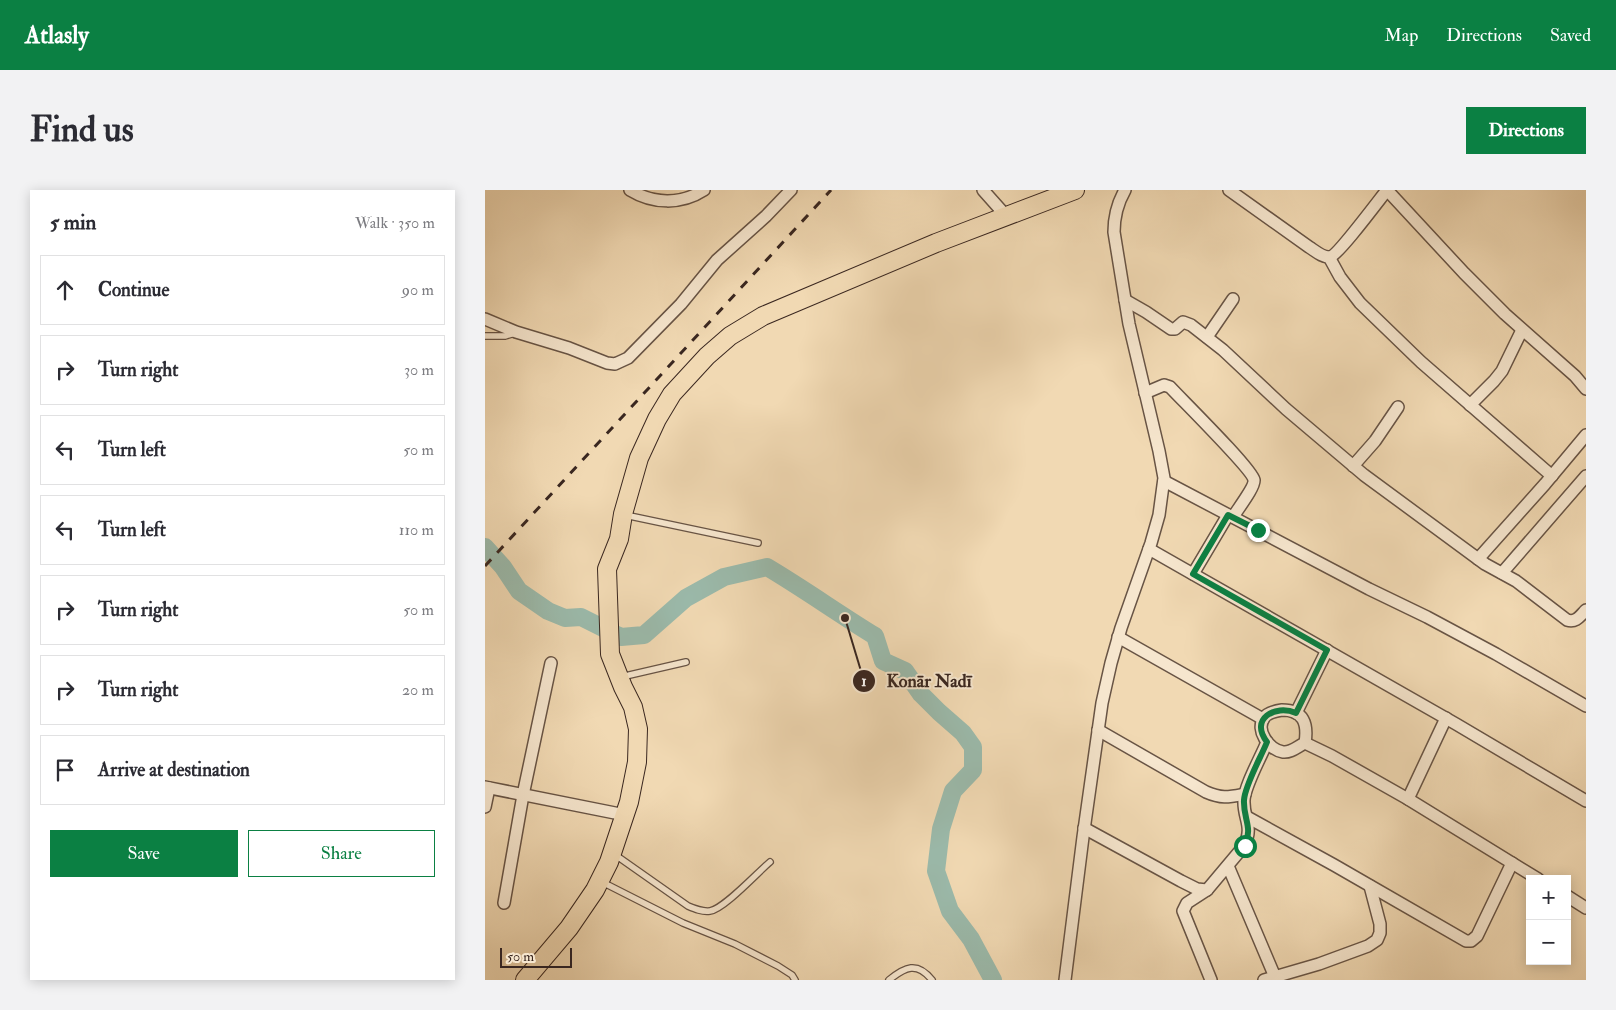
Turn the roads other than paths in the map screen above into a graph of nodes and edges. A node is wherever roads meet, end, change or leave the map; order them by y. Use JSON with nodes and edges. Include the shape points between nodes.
{"nodes":[{"id":1,"x":630,"y":190,"type":"edge"},
{"id":2,"x":704,"y":190,"type":"edge"},
{"id":3,"x":791,"y":190,"type":"edge"},
{"id":4,"x":983,"y":190,"type":"edge"},
{"id":5,"x":1075,"y":190,"type":"edge"},
{"id":6,"x":1125,"y":190,"type":"edge"},
{"id":7,"x":1229,"y":190,"type":"edge"},
{"id":8,"x":1387,"y":190,"type":"edge"},
{"id":9,"x":1053,"y":193,"type":"edge"},
{"id":10,"x":1007,"y":217,"type":"junction"},
{"id":11,"x":1329,"y":257,"type":"junction"},
{"id":12,"x":1233,"y":299,"type":"dead end"},
{"id":13,"x":1125,"y":300,"type":"junction"},
{"id":14,"x":485,"y":319,"type":"edge"},
{"id":15,"x":1523,"y":330,"type":"junction"},
{"id":16,"x":515,"y":332,"type":"junction"},
{"id":17,"x":485,"y":336,"type":"edge"},
{"id":18,"x":1207,"y":337,"type":"junction"},
{"id":19,"x":1586,"y":389,"type":"edge"},
{"id":20,"x":1145,"y":393,"type":"junction"},
{"id":21,"x":1470,"y":405,"type":"junction"},
{"id":22,"x":1398,"y":407,"type":"dead end"},
{"id":23,"x":1586,"y":435,"type":"edge"},
{"id":24,"x":1353,"y":466,"type":"junction"},
{"id":25,"x":1552,"y":476,"type":"junction"},
{"id":26,"x":1586,"y":476,"type":"edge"},
{"id":27,"x":1164,"y":481,"type":"junction"},
{"id":28,"x":623,"y":514,"type":"junction"},
{"id":29,"x":1230,"y":516,"type":"junction"},
{"id":30,"x":758,"y":543,"type":"dead end"},
{"id":31,"x":1149,"y":548,"type":"junction"},
{"id":32,"x":1478,"y":558,"type":"junction"},
{"id":33,"x":1502,"y":573,"type":"junction"},
{"id":34,"x":1193,"y":574,"type":"junction"},
{"id":35,"x":1586,"y":610,"type":"edge"},
{"id":36,"x":1118,"y":636,"type":"junction"},
{"id":37,"x":1327,"y":650,"type":"junction"},
{"id":38,"x":686,"y":662,"type":"dead end"},
{"id":39,"x":551,"y":663,"type":"dead end"},
{"id":40,"x":619,"y":678,"type":"junction"},
{"id":41,"x":1586,"y":706,"type":"edge"},
{"id":42,"x":1296,"y":713,"type":"junction"},
{"id":43,"x":1446,"y":718,"type":"junction"},
{"id":44,"x":1263,"y":719,"type":"junction"},
{"id":45,"x":1098,"y":730,"type":"junction"},
{"id":46,"x":1267,"y":742,"type":"junction"},
{"id":47,"x":1305,"y":743,"type":"junction"},
{"id":48,"x":487,"y":788,"type":"edge"},
{"id":49,"x":1245,"y":794,"type":"junction"},
{"id":50,"x":523,"y":795,"type":"junction"},
{"id":51,"x":1409,"y":799,"type":"junction"},
{"id":52,"x":1586,"y":801,"type":"edge"},
{"id":53,"x":485,"y":808,"type":"edge"},
{"id":54,"x":625,"y":815,"type":"junction"},
{"id":55,"x":1247,"y":817,"type":"junction"},
{"id":56,"x":1084,"y":828,"type":"junction"},
{"id":57,"x":612,"y":853,"type":"junction"},
{"id":58,"x":770,"y":862,"type":"dead end"},
{"id":59,"x":1512,"y":863,"type":"junction"},
{"id":60,"x":1228,"y":866,"type":"junction"},
{"id":61,"x":1532,"y":875,"type":"edge"},
{"id":62,"x":600,"y":881,"type":"junction"},
{"id":63,"x":1370,"y":886,"type":"junction"},
{"id":64,"x":1207,"y":890,"type":"junction"},
{"id":65,"x":1571,"y":899,"type":"edge"},
{"id":66,"x":504,"y":903,"type":"dead end"},
{"id":67,"x":1586,"y":908,"type":"edge"},
{"id":68,"x":1269,"y":979,"type":"edge"},
{"id":69,"x":525,"y":980,"type":"edge"},
{"id":70,"x":795,"y":980,"type":"edge"},
{"id":71,"x":889,"y":980,"type":"edge"},
{"id":72,"x":932,"y":980,"type":"edge"},
{"id":73,"x":1065,"y":980,"type":"edge"},
{"id":74,"x":1211,"y":980,"type":"edge"}],
"edges":[{"from":1,"to":2,"type":"street","via":[[650,200],[663,201],[689,198]]},
{"from":3,"to":16,"type":"street","via":[[717,260],[681,304],[628,358],[607,363]]},
{"from":4,"to":10,"type":"street"},
{"from":5,"to":9,"type":"main road"},
{"from":6,"to":13,"type":"street","via":[[1114,219]]},
{"from":7,"to":11,"type":"street","via":[[1309,247]]},
{"from":8,"to":11,"type":"street"},
{"from":8,"to":15,"type":"street","via":[[1464,273]]},
{"from":9,"to":10,"type":"main road"},
{"from":10,"to":28,"type":"main road","via":[[936,243],[763,316],[730,336],[672,394],[639,458]]},
{"from":11,"to":21,"type":"street","via":[[1360,303]]},
{"from":12,"to":18,"type":"street"},
{"from":13,"to":18,"type":"street","via":[[1166,327],[1175,329],[1186,322]]},
{"from":13,"to":20,"type":"street"},
{"from":14,"to":16,"type":"street"},
{"from":15,"to":19,"type":"street"},
{"from":15,"to":21,"type":"street","via":[[1502,370]]},
{"from":16,"to":17,"type":"lane","via":[[505,336]]},
{"from":18,"to":24,"type":"street"},
{"from":20,"to":27,"type":"street"},
{"from":20,"to":29,"type":"street","via":[[1164,385],[1170,387],[1253,476],[1253,484]]},
{"from":21,"to":25,"type":"street"},
{"from":22,"to":24,"type":"street"},
{"from":23,"to":25,"type":"street"},
{"from":24,"to":32,"type":"street"},
{"from":25,"to":32,"type":"street"},
{"from":26,"to":33,"type":"street"},
{"from":27,"to":29,"type":"street"},
{"from":27,"to":31,"type":"street","via":[[1159,515]]},
{"from":28,"to":30,"type":"lane"},
{"from":28,"to":40,"type":"main road","via":[[619,540],[607,569],[611,654]]},
{"from":29,"to":34,"type":"street"},
{"from":29,"to":41,"type":"street","via":[[1462,636]]},
{"from":31,"to":34,"type":"street"},
{"from":31,"to":36,"type":"street"},
{"from":32,"to":33,"type":"street"},
{"from":33,"to":35,"type":"street","via":[[1571,622]]},
{"from":34,"to":37,"type":"street"},
{"from":36,"to":44,"type":"street"},
{"from":36,"to":45,"type":"street"},
{"from":37,"to":42,"type":"street"},
{"from":37,"to":43,"type":"street"},
{"from":38,"to":40,"type":"lane"},
{"from":39,"to":50,"type":"street"},
{"from":40,"to":54,"type":"main road","via":[[633,707],[638,729],[637,762]]},
{"from":42,"to":44,"type":"street","via":[[1282,710],[1267,714]]},
{"from":42,"to":47,"type":"street","via":[[1305,724]]},
{"from":43,"to":51,"type":"street"},
{"from":43,"to":52,"type":"street"},
{"from":44,"to":46,"type":"street","via":[[1261,730]]},
{"from":45,"to":49,"type":"street","via":[[1217,797]]},
{"from":45,"to":56,"type":"street"},
{"from":46,"to":47,"type":"street","via":[[1283,752]]},
{"from":46,"to":49,"type":"street"},
{"from":47,"to":51,"type":"street"},
{"from":48,"to":50,"type":"street"},
{"from":48,"to":53,"type":"street"},
{"from":49,"to":55,"type":"street"},
{"from":50,"to":54,"type":"street"},
{"from":50,"to":66,"type":"street"},
{"from":51,"to":59,"type":"street"},
{"from":54,"to":57,"type":"main road"},
{"from":55,"to":60,"type":"street","via":[[1249,831],[1245,846]]},
{"from":55,"to":63,"type":"street"},
{"from":56,"to":64,"type":"street","via":[[1181,881]]},
{"from":56,"to":73,"type":"street"},
{"from":57,"to":58,"type":"lane","via":[[688,906],[709,911],[723,904]]},
{"from":57,"to":62,"type":"main road"},
{"from":59,"to":61,"type":"street"},
{"from":59,"to":63,"type":"street","via":[[1477,936],[1471,941]]},
{"from":60,"to":64,"type":"street"},
{"from":60,"to":68,"type":"street"},
{"from":62,"to":69,"type":"main road","via":[[569,928]]},
{"from":62,"to":70,"type":"lane","via":[[683,923],[735,944],[778,966]]},
{"from":63,"to":68,"type":"street","via":[[1381,924],[1377,940],[1319,964]]},
{"from":64,"to":74,"type":"street","via":[[1187,903],[1183,911]]},
{"from":65,"to":67,"type":"street"},
{"from":71,"to":72,"type":"lane","via":[[909,968],[922,970]]}]}
